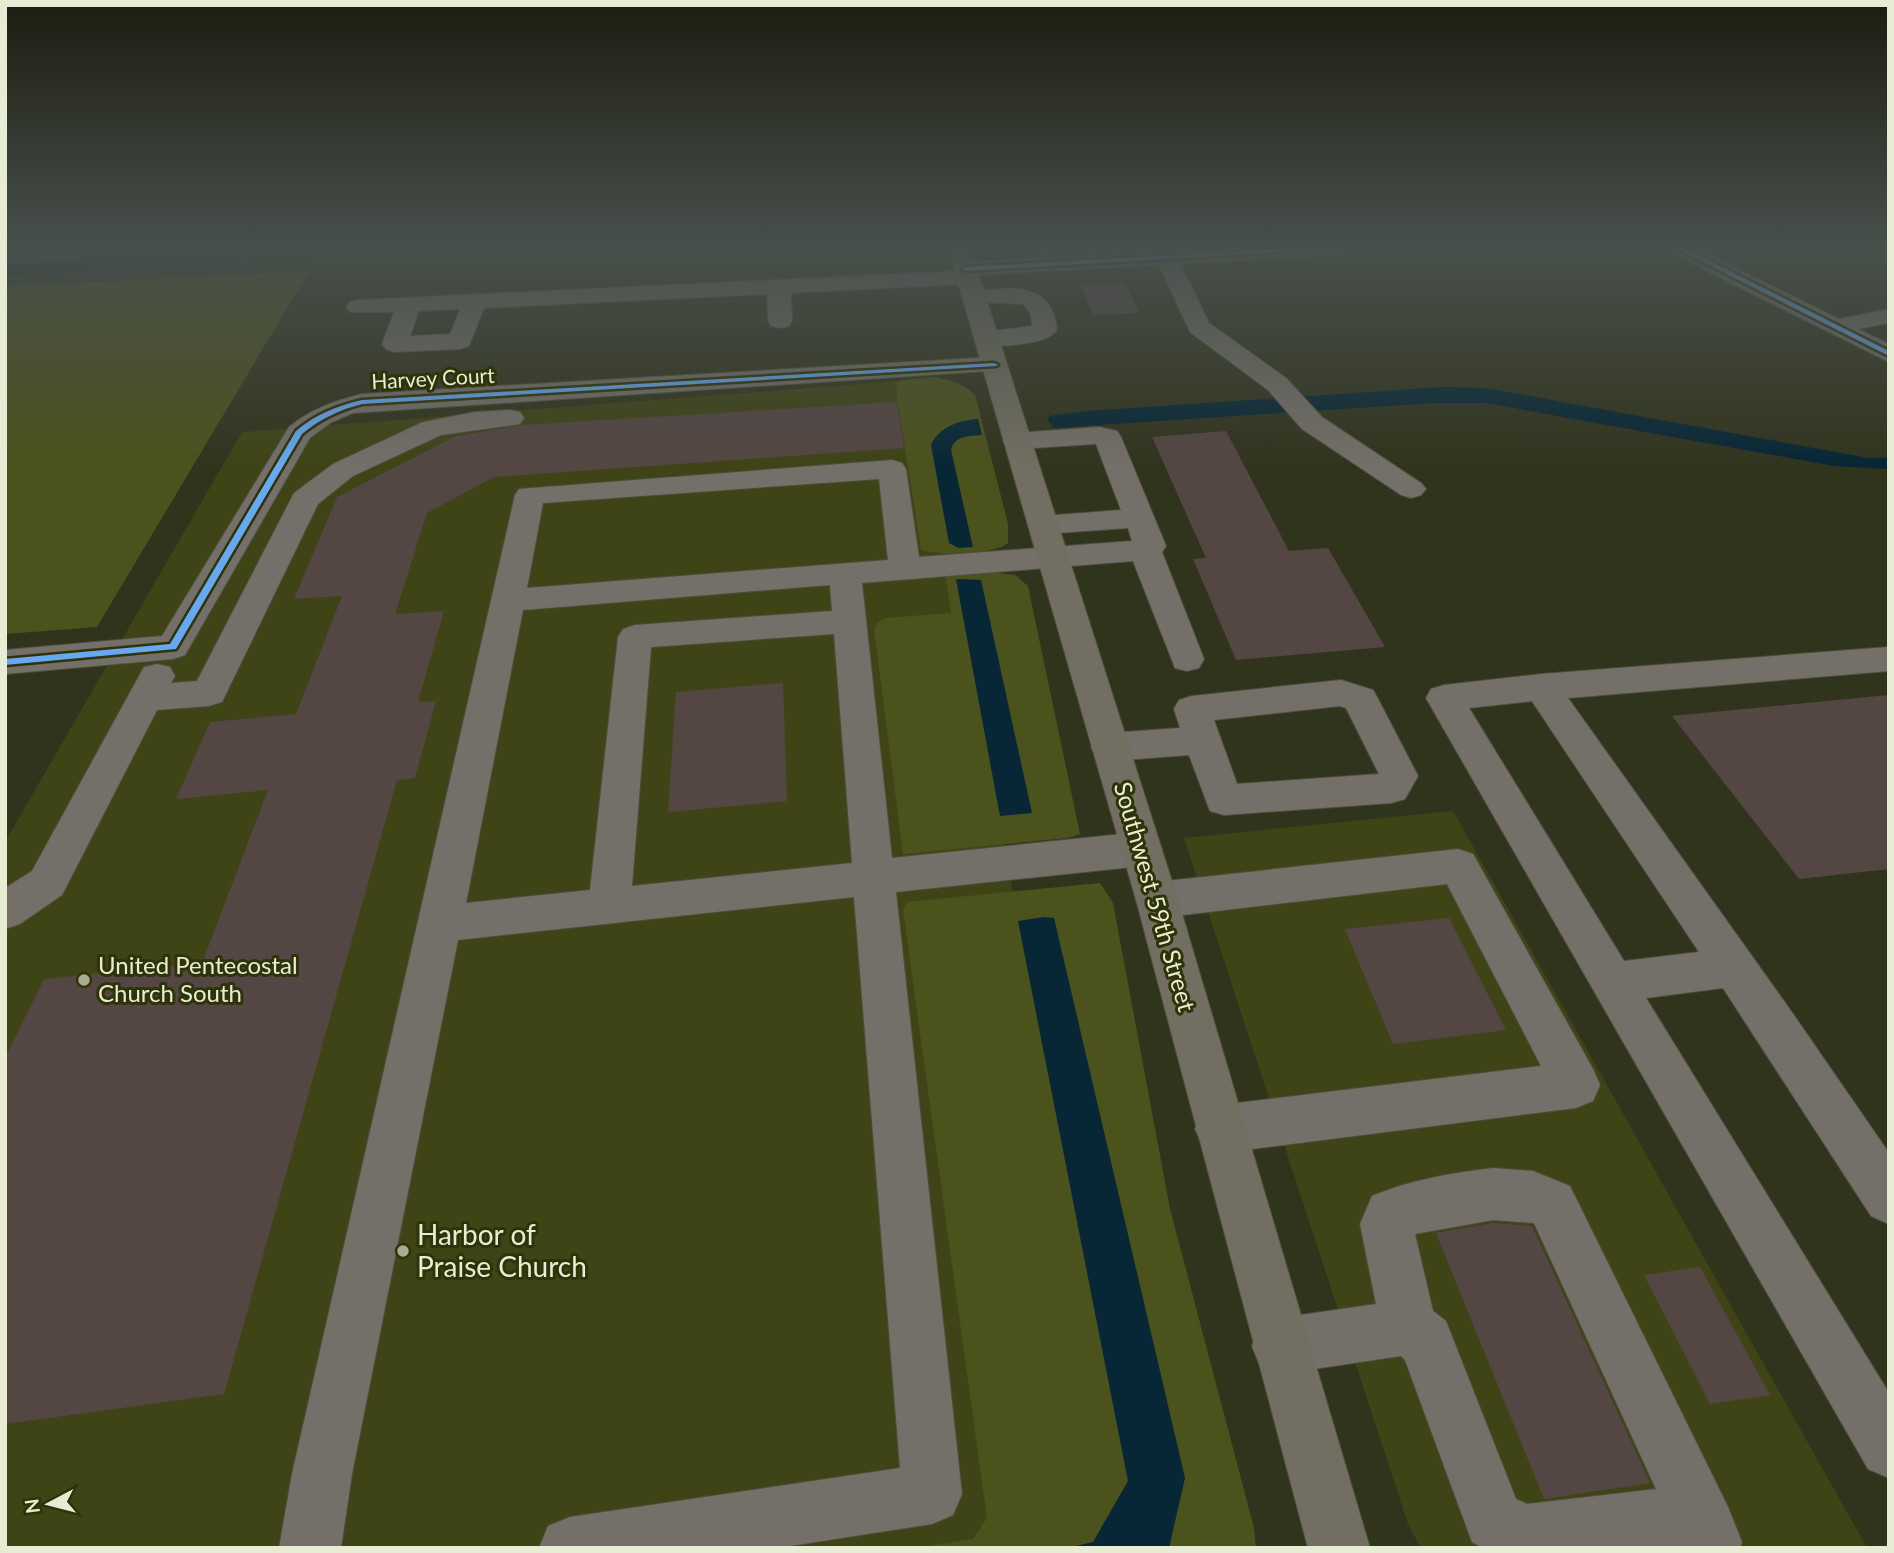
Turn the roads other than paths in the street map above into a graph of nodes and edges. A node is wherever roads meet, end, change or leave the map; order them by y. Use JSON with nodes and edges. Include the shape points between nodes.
{"nodes":[{"id":1,"x":403,"y":320,"type":"edge"},
{"id":2,"x":468,"y":320,"type":"edge"},
{"id":3,"x":981,"y":320,"type":"edge"},
{"id":4,"x":1045,"y":320,"type":"edge"},
{"id":5,"x":1196,"y":320,"type":"edge"},
{"id":6,"x":1821,"y":320,"type":"edge"},
{"id":7,"x":1860,"y":320,"type":"edge"},
{"id":8,"x":1836,"y":328,"type":"junction"},
{"id":9,"x":990,"y":352,"type":"junction"},
{"id":10,"x":1889,"y":354,"type":"edge"},
{"id":11,"x":876,"y":372,"type":"junction"},
{"id":12,"x":1017,"y":441,"type":"junction"},
{"id":13,"x":1411,"y":488,"type":"dead end"},
{"id":14,"x":1139,"y":518,"type":"junction"},
{"id":15,"x":1048,"y":541,"type":"junction"},
{"id":16,"x":1145,"y":550,"type":"junction"},
{"id":17,"x":905,"y":569,"type":"junction"},
{"id":18,"x":848,"y":597,"type":"junction"},
{"id":19,"x":508,"y":600,"type":"junction"},
{"id":20,"x":173,"y":647,"type":"junction"},
{"id":21,"x":1187,"y":659,"type":"dead end"},
{"id":22,"x":1889,"y":659,"type":"edge"},
{"id":23,"x":5,"y":662,"type":"edge"},
{"id":24,"x":1541,"y":687,"type":"junction"},
{"id":25,"x":145,"y":698,"type":"junction"},
{"id":26,"x":1197,"y":725,"type":"junction"},
{"id":27,"x":1110,"y":747,"type":"junction"},
{"id":28,"x":1142,"y":849,"type":"junction"},
{"id":29,"x":873,"y":878,"type":"junction"},
{"id":30,"x":1157,"y":900,"type":"junction"},
{"id":31,"x":609,"y":906,"type":"junction"},
{"id":32,"x":5,"y":911,"type":"edge"},
{"id":33,"x":440,"y":923,"type":"junction"},
{"id":34,"x":1734,"y":967,"type":"junction"},
{"id":35,"x":1612,"y":982,"type":"junction"},
{"id":36,"x":1220,"y":1129,"type":"junction"},
{"id":37,"x":1889,"y":1198,"type":"edge"},
{"id":38,"x":1409,"y":1327,"type":"junction"},
{"id":39,"x":1280,"y":1346,"type":"junction"},
{"id":40,"x":1889,"y":1448,"type":"edge"},
{"id":41,"x":1710,"y":1538,"type":"edge"},
{"id":42,"x":310,"y":1548,"type":"edge"},
{"id":43,"x":570,"y":1548,"type":"edge"},
{"id":44,"x":1339,"y":1548,"type":"edge"}],
"edges":[{"from":1,"to":2,"type":"street","via":[[395,344],[460,341]]},
{"from":3,"to":9,"type":"main road","name":"Southwest 59th Street"},
{"from":4,"to":9,"type":"street","name":"Harvey Court","via":[[1045,330]]},
{"from":5,"to":13,"type":"street","via":[[1277,384],[1312,423]]},
{"from":6,"to":8,"type":"street"},
{"from":7,"to":8,"type":"street"},
{"from":8,"to":10,"type":"street"},
{"from":9,"to":11,"type":"street","name":"Harvey Court"},
{"from":9,"to":12,"type":"main road","name":"Southwest 59th Street"},
{"from":11,"to":20,"type":"street","name":"Harvey Court","via":[[338,407],[319,415],[299,433]]},
{"from":11,"to":25,"type":"street","via":[[880,393],[475,420],[433,428],[343,470],[305,499],[209,693]]},
{"from":12,"to":14,"type":"street","via":[[1107,437]]},
{"from":12,"to":15,"type":"main road","name":"Southwest 59th Street"},
{"from":14,"to":15,"type":"street"},
{"from":14,"to":16,"type":"street","via":[[1150,545]]},
{"from":15,"to":16,"type":"street"},
{"from":15,"to":17,"type":"street"},
{"from":15,"to":27,"type":"main road","name":"Southwest 59th Street"},
{"from":16,"to":21,"type":"street"},
{"from":17,"to":18,"type":"street"},
{"from":17,"to":19,"type":"street","via":[[892,469],[530,495]]},
{"from":18,"to":19,"type":"street"},
{"from":18,"to":29,"type":"street"},
{"from":18,"to":31,"type":"street","via":[[635,638]]},
{"from":19,"to":33,"type":"street"},
{"from":20,"to":23,"type":"street"},
{"from":20,"to":25,"type":"street","name":"Harvey Court"},
{"from":22,"to":24,"type":"street"},
{"from":24,"to":34,"type":"street"},
{"from":24,"to":35,"type":"street","via":[[1444,698]]},
{"from":25,"to":32,"type":"street","name":"Harvey Court","via":[[47,883]]},
{"from":26,"to":26,"type":"street","via":[[1341,694],[1360,699],[1399,776],[1391,788],[1224,800]]},
{"from":26,"to":27,"type":"street"},
{"from":27,"to":28,"type":"main road","name":"Southwest 59th Street"},
{"from":28,"to":29,"type":"street"},
{"from":28,"to":30,"type":"main road","name":"Southwest 59th Street"},
{"from":29,"to":31,"type":"street"},
{"from":29,"to":43,"type":"street","via":[[932,1494]]},
{"from":30,"to":36,"type":"main road","name":"Southwest 59th Street"},
{"from":30,"to":36,"type":"street","via":[[1458,866],[1576,1085]]},
{"from":31,"to":33,"type":"street"},
{"from":33,"to":42,"type":"street"},
{"from":34,"to":35,"type":"street"},
{"from":34,"to":37,"type":"street"},
{"from":35,"to":40,"type":"street"},
{"from":36,"to":39,"type":"main road","name":"Southwest 59th Street"},
{"from":38,"to":39,"type":"street"},
{"from":38,"to":41,"type":"street","via":[[1426,1341],[1494,1520],[1522,1536],[1686,1516]]},
{"from":38,"to":41,"type":"street","via":[[1386,1224],[1390,1214],[1489,1194],[1536,1196],[1552,1204]]},
{"from":39,"to":44,"type":"main road","name":"Southwest 59th Street"}]}
